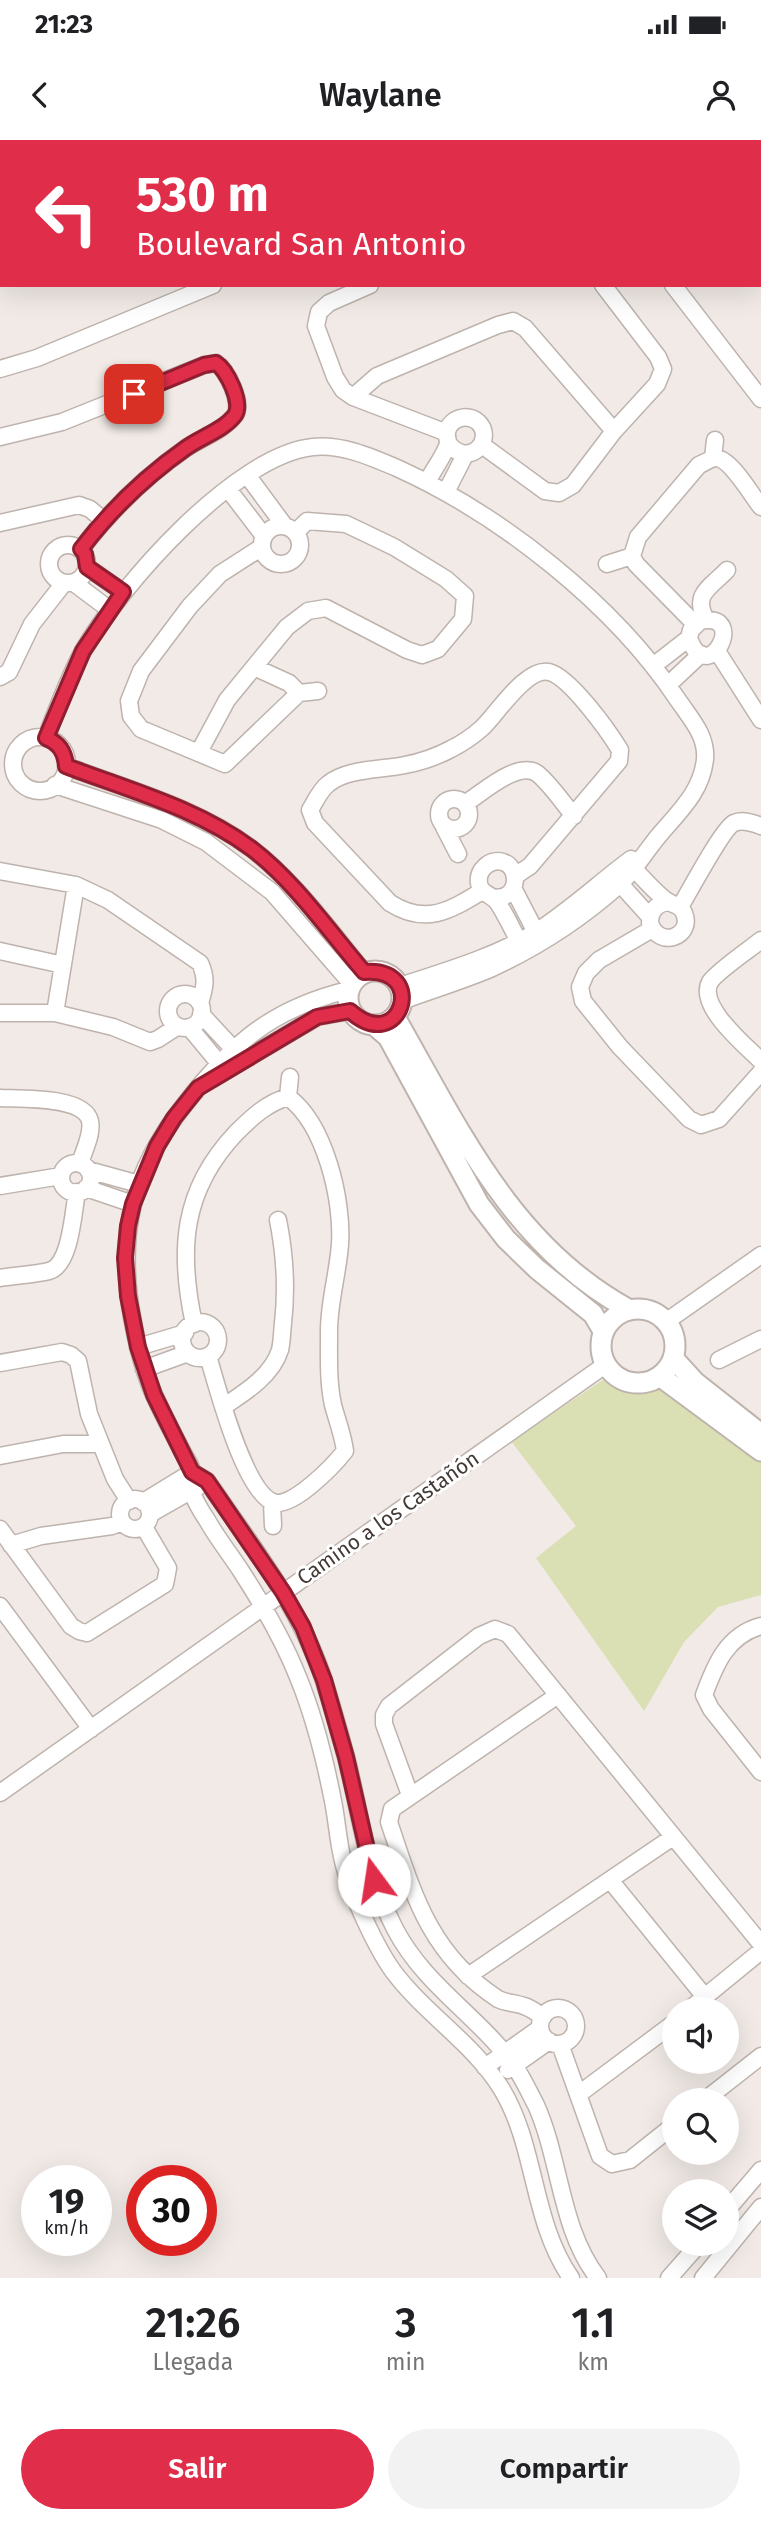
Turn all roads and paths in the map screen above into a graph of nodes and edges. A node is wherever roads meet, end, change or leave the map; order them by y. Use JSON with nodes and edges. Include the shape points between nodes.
{"nodes":[{"id":1,"x":208,"y":287,"type":"edge"},
{"id":2,"x":365,"y":287,"type":"edge"},
{"id":3,"x":605,"y":287,"type":"edge"},
{"id":4,"x":675,"y":287,"type":"edge"},
{"id":5,"x":0,"y":369,"type":"edge"},
{"id":6,"x":353,"y":397,"type":"junction"},
{"id":7,"x":761,"y":400,"type":"edge"},
{"id":8,"x":614,"y":431,"type":"junction"},
{"id":9,"x":0,"y":437,"type":"edge"},
{"id":10,"x":447,"y":438,"type":"junction"},
{"id":11,"x":715,"y":440,"type":"dead end"},
{"id":12,"x":482,"y":444,"type":"junction"},
{"id":13,"x":465,"y":455,"type":"junction"},
{"id":14,"x":713,"y":458,"type":"junction"},
{"id":15,"x":247,"y":475,"type":"junction"},
{"id":16,"x":427,"y":482,"type":"junction"},
{"id":17,"x":228,"y":489,"type":"junction"},
{"id":18,"x":446,"y":492,"type":"junction"},
{"id":19,"x":761,"y":507,"type":"edge"},
{"id":20,"x":103,"y":520,"type":"junction"},
{"id":21,"x":0,"y":523,"type":"edge"},
{"id":22,"x":290,"y":528,"type":"junction"},
{"id":23,"x":263,"y":542,"type":"junction"},
{"id":24,"x":81,"y":549,"type":"junction"},
{"id":25,"x":632,"y":556,"type":"junction"},
{"id":26,"x":607,"y":565,"type":"dead end"},
{"id":27,"x":87,"y":567,"type":"junction"},
{"id":28,"x":727,"y":570,"type":"dead end"},
{"id":29,"x":69,"y":583,"type":"junction"},
{"id":30,"x":123,"y":592,"type":"junction"},
{"id":31,"x":110,"y":610,"type":"junction"},
{"id":32,"x":697,"y":627,"type":"junction"},
{"id":33,"x":709,"y":653,"type":"junction"},
{"id":34,"x":653,"y":666,"type":"junction"},
{"id":35,"x":254,"y":667,"type":"junction"},
{"id":36,"x":0,"y":677,"type":"edge"},
{"id":37,"x":668,"y":685,"type":"junction"},
{"id":38,"x":318,"y":691,"type":"dead end"},
{"id":39,"x":299,"y":693,"type":"junction"},
{"id":40,"x":756,"y":695,"type":"edge"},
{"id":41,"x":761,"y":720,"type":"edge"},
{"id":42,"x":46,"y":738,"type":"junction"},
{"id":43,"x":198,"y":752,"type":"junction"},
{"id":44,"x":7,"y":753,"type":"edge"},
{"id":45,"x":66,"y":766,"type":"junction"},
{"id":46,"x":8,"y":774,"type":"edge"},
{"id":47,"x":55,"y":785,"type":"junction"},
{"id":48,"x":574,"y":816,"type":"junction"},
{"id":49,"x":761,"y":826,"type":"edge"},
{"id":50,"x":458,"y":854,"type":"dead end"},
{"id":51,"x":631,"y":865,"type":"junction"},
{"id":52,"x":0,"y":871,"type":"edge"},
{"id":53,"x":616,"y":880,"type":"junction"},
{"id":54,"x":514,"y":882,"type":"junction"},
{"id":55,"x":76,"y":885,"type":"junction"},
{"id":56,"x":488,"y":895,"type":"junction"},
{"id":57,"x":674,"y":904,"type":"junction"},
{"id":58,"x":651,"y":923,"type":"junction"},
{"id":59,"x":539,"y":937,"type":"junction"},
{"id":60,"x":761,"y":940,"type":"edge"},
{"id":61,"x":521,"y":946,"type":"junction"},
{"id":62,"x":0,"y":951,"type":"edge"},
{"id":63,"x":63,"y":965,"type":"junction"},
{"id":64,"x":354,"y":982,"type":"junction"},
{"id":65,"x":399,"y":1001,"type":"junction"},
{"id":66,"x":200,"y":1009,"type":"junction"},
{"id":67,"x":350,"y":1011,"type":"junction"},
{"id":68,"x":0,"y":1013,"type":"edge"},
{"id":69,"x":55,"y":1013,"type":"junction"},
{"id":70,"x":184,"y":1026,"type":"junction"},
{"id":71,"x":374,"y":1026,"type":"junction"},
{"id":72,"x":238,"y":1054,"type":"junction"},
{"id":73,"x":761,"y":1061,"type":"edge"},
{"id":74,"x":221,"y":1066,"type":"junction"},
{"id":75,"x":761,"y":1072,"type":"edge"},
{"id":76,"x":289,"y":1077,"type":"dead end"},
{"id":77,"x":288,"y":1097,"type":"junction"},
{"id":78,"x":0,"y":1098,"type":"edge"},
{"id":79,"x":84,"y":1167,"type":"junction"},
{"id":80,"x":61,"y":1176,"type":"junction"},
{"id":81,"x":139,"y":1185,"type":"junction"},
{"id":82,"x":0,"y":1186,"type":"edge"},
{"id":83,"x":81,"y":1190,"type":"junction"},
{"id":84,"x":133,"y":1204,"type":"junction"},
{"id":85,"x":278,"y":1220,"type":"dead end"},
{"id":86,"x":761,"y":1255,"type":"edge"},
{"id":87,"x":0,"y":1278,"type":"edge"},
{"id":88,"x":628,"y":1309,"type":"junction"},
{"id":89,"x":667,"y":1321,"type":"junction"},
{"id":90,"x":189,"y":1328,"type":"junction"},
{"id":91,"x":603,"y":1331,"type":"junction"},
{"id":92,"x":761,"y":1339,"type":"edge"},
{"id":93,"x":138,"y":1347,"type":"junction"},
{"id":94,"x":188,"y":1353,"type":"junction"},
{"id":95,"x":208,"y":1356,"type":"junction"},
{"id":96,"x":674,"y":1359,"type":"junction"},
{"id":97,"x":719,"y":1360,"type":"dead end"},
{"id":98,"x":0,"y":1363,"type":"edge"},
{"id":99,"x":605,"y":1365,"type":"junction"},
{"id":100,"x":144,"y":1369,"type":"junction"},
{"id":101,"x":661,"y":1377,"type":"junction"},
{"id":102,"x":223,"y":1406,"type":"junction"},
{"id":103,"x":761,"y":1434,"type":"edge"},
{"id":104,"x":101,"y":1444,"type":"junction"},
{"id":105,"x":761,"y":1451,"type":"edge"},
{"id":106,"x":0,"y":1456,"type":"edge"},
{"id":107,"x":192,"y":1472,"type":"junction"},
{"id":108,"x":207,"y":1481,"type":"junction"},
{"id":109,"x":191,"y":1490,"type":"junction"},
{"id":110,"x":272,"y":1502,"type":"junction"},
{"id":111,"x":141,"y":1511,"type":"junction"},
{"id":112,"x":273,"y":1527,"type":"dead end"},
{"id":113,"x":0,"y":1529,"type":"edge"},
{"id":114,"x":11,"y":1545,"type":"junction"},
{"id":115,"x":283,"y":1592,"type":"junction"},
{"id":116,"x":0,"y":1606,"type":"edge"},
{"id":117,"x":263,"y":1607,"type":"junction"},
{"id":118,"x":761,"y":1626,"type":"edge"},
{"id":119,"x":558,"y":1695,"type":"junction"},
{"id":120,"x":91,"y":1729,"type":"junction"},
{"id":121,"x":761,"y":1772,"type":"edge"},
{"id":122,"x":0,"y":1793,"type":"edge"},
{"id":123,"x":410,"y":1796,"type":"junction"},
{"id":124,"x":673,"y":1837,"type":"junction"},
{"id":125,"x":610,"y":1880,"type":"junction"},
{"id":126,"x":761,"y":1944,"type":"edge"},
{"id":127,"x":761,"y":1951,"type":"edge"},
{"id":128,"x":468,"y":1976,"type":"junction"},
{"id":129,"x":705,"y":1997,"type":"joint"},
{"id":130,"x":662,"y":2031,"type":"edge"},
{"id":131,"x":548,"y":2033,"type":"junction"},
{"id":132,"x":761,"y":2056,"type":"edge"},
{"id":133,"x":509,"y":2059,"type":"junction"},
{"id":134,"x":490,"y":2073,"type":"junction"},
{"id":135,"x":720,"y":2088,"type":"edge"},
{"id":136,"x":579,"y":2094,"type":"junction"},
{"id":137,"x":662,"y":2135,"type":"edge"},
{"id":138,"x":758,"y":2180,"type":"edge"},
{"id":139,"x":739,"y":2198,"type":"edge"},
{"id":140,"x":739,"y":2211,"type":"edge"},
{"id":141,"x":758,"y":2218,"type":"edge"},
{"id":142,"x":688,"y":2256,"type":"edge"},
{"id":143,"x":571,"y":2278,"type":"edge"},
{"id":144,"x":598,"y":2278,"type":"edge"},
{"id":145,"x":669,"y":2278,"type":"edge"},
{"id":146,"x":703,"y":2278,"type":"edge"}],
"edges":[{"from":1,"to":5,"type":"street"},
{"from":2,"to":6,"type":"street","via":[[329,303],[319,312],[316,326],[335,377]]},
{"from":3,"to":8,"type":"street","via":[[663,369],[657,384]]},
{"from":4,"to":7,"type":"street"},
{"from":6,"to":8,"type":"street","via":[[377,376],[513,321],[525,328]]},
{"from":6,"to":10,"type":"street"},
{"from":8,"to":12,"type":"street","via":[[573,485],[559,493],[545,491]]},
{"from":9,"to":20,"type":"street","via":[[62,422],[204,365],[216,363],[225,368],[238,403],[236,414],[185,449]]},
{"from":10,"to":12,"type":"street","via":[[451,423],[471,418],[480,424]]},
{"from":10,"to":13,"type":"street","via":[[455,452]]},
{"from":10,"to":16,"type":"street"},
{"from":11,"to":14,"type":"street"},
{"from":12,"to":13,"type":"street"},
{"from":13,"to":18,"type":"street"},
{"from":14,"to":19,"type":"street","via":[[730,465]]},
{"from":14,"to":25,"type":"street","via":[[699,465],[638,537]]},
{"from":15,"to":16,"type":"street","via":[[291,451],[330,446],[364,454]]},
{"from":15,"to":17,"type":"street"},
{"from":15,"to":22,"type":"street"},
{"from":16,"to":18,"type":"street"},
{"from":17,"to":23,"type":"street"},
{"from":17,"to":30,"type":"street","via":[[162,547]]},
{"from":18,"to":34,"type":"street","via":[[538,554],[600,608]]},
{"from":20,"to":21,"type":"street","via":[[79,505]]},
{"from":20,"to":24,"type":"street"},
{"from":22,"to":23,"type":"street","via":[[272,527]]},
{"from":22,"to":23,"type":"street","via":[[300,541],[300,551],[285,564],[266,557]]},
{"from":22,"to":35,"type":"street","via":[[307,521],[346,524],[394,547],[466,596],[463,619],[438,649],[422,655],[326,608],[308,611],[287,627]]},
{"from":23,"to":43,"type":"street","via":[[220,574],[190,606],[141,671],[129,701],[131,716],[141,729]]},
{"from":24,"to":27,"type":"street"},
{"from":24,"to":29,"type":"street","via":[[63,545],[49,558],[53,577]]},
{"from":25,"to":26,"type":"street"},
{"from":25,"to":32,"type":"street","via":[[645,576]]},
{"from":27,"to":29,"type":"street","via":[[85,574]]},
{"from":27,"to":30,"type":"street"},
{"from":28,"to":32,"type":"street","via":[[701,597]]},
{"from":29,"to":31,"type":"street"},
{"from":29,"to":36,"type":"street","via":[[32,624],[9,672]]},
{"from":30,"to":31,"type":"street"},
{"from":31,"to":42,"type":"street","via":[[83,651]]},
{"from":32,"to":33,"type":"street","via":[[693,648]]},
{"from":32,"to":33,"type":"street","via":[[715,622],[721,627],[722,644]]},
{"from":32,"to":34,"type":"street"},
{"from":33,"to":37,"type":"street"},
{"from":33,"to":40,"type":"street"},
{"from":34,"to":37,"type":"street"},
{"from":35,"to":39,"type":"street","via":[[289,683]]},
{"from":35,"to":43,"type":"street","via":[[227,700]]},
{"from":37,"to":51,"type":"street","via":[[704,738],[701,780],[692,797]]},
{"from":38,"to":39,"type":"street"},
{"from":39,"to":43,"type":"street","via":[[225,764]]},
{"from":40,"to":41,"type":"street"},
{"from":42,"to":44,"type":"street","via":[[24,742]]},
{"from":42,"to":45,"type":"street","via":[[63,751]]},
{"from":44,"to":46,"type":"street","via":[[13,769]]},
{"from":45,"to":47,"type":"street"},
{"from":45,"to":64,"type":"street","via":[[169,803],[251,849],[282,876]]},
{"from":46,"to":47,"type":"street","via":[[33,790]]},
{"from":47,"to":64,"type":"street","via":[[162,820],[206,842],[272,892]]},
{"from":48,"to":50,"type":"street","via":[[537,773],[515,771],[466,803],[447,800],[440,808],[439,818]]},
{"from":48,"to":54,"type":"street"},
{"from":48,"to":56,"type":"street","via":[[619,761],[621,750],[593,711],[550,672],[537,672],[515,689],[479,731],[452,749],[407,765],[341,776],[326,785],[310,810],[315,823],[401,910],[421,915],[450,911]]},
{"from":49,"to":57,"type":"street","via":[[732,823]]},
{"from":51,"to":53,"type":"street"},
{"from":51,"to":57,"type":"street"},
{"from":52,"to":55,"type":"street"},
{"from":53,"to":58,"type":"street"},
{"from":53,"to":59,"type":"street"},
{"from":54,"to":56,"type":"street","via":[[505,896]]},
{"from":54,"to":56,"type":"street","via":[[511,868],[504,862],[485,865],[479,882]]},
{"from":54,"to":59,"type":"street"},
{"from":55,"to":63,"type":"street"},
{"from":55,"to":66,"type":"street","via":[[108,900],[200,963],[206,985]]},
{"from":56,"to":61,"type":"street"},
{"from":57,"to":58,"type":"street","via":[[657,906]]},
{"from":57,"to":58,"type":"street","via":[[685,914],[686,923],[675,937],[658,935]]},
{"from":58,"to":75,"type":"street","via":[[586,972],[580,987],[583,1001],[620,1047],[689,1119],[701,1125],[719,1119]]},
{"from":59,"to":61,"type":"street"},
{"from":60,"to":73,"type":"street","via":[[711,980],[707,991],[716,1014]]},
{"from":61,"to":65,"type":"street","via":[[491,968]]},
{"from":62,"to":63,"type":"street"},
{"from":63,"to":69,"type":"street"},
{"from":64,"to":65,"type":"street","via":[[377,971],[391,976]]},
{"from":64,"to":67,"type":"street"},
{"from":64,"to":72,"type":"street","via":[[284,1013]]},
{"from":65,"to":71,"type":"street","via":[[385,1023]]},
{"from":65,"to":88,"type":"street","via":[[470,1148],[504,1200],[548,1252],[600,1294]]},
{"from":66,"to":70,"type":"street","via":[[195,1024]]},
{"from":66,"to":70,"type":"street","via":[[191,995],[175,997],[168,1013]]},
{"from":66,"to":72,"type":"street"},
{"from":67,"to":71,"type":"street"},
{"from":67,"to":72,"type":"street","via":[[317,1017]]},
{"from":68,"to":69,"type":"street"},
{"from":69,"to":70,"type":"street","via":[[113,1027],[150,1042]]},
{"from":70,"to":74,"type":"street"},
{"from":71,"to":91,"type":"street","via":[[388,1037],[486,1213],[537,1269],[593,1314]]},
{"from":72,"to":74,"type":"street"},
{"from":74,"to":81,"type":"street","via":[[174,1118]]},
{"from":76,"to":77,"type":"street"},
{"from":77,"to":90,"type":"street","via":[[272,1101],[247,1122],[222,1147],[205,1176],[190,1214],[185,1244]]},
{"from":77,"to":110,"type":"street","via":[[299,1104],[317,1135],[332,1173],[340,1243],[328,1328],[329,1372],[333,1404],[351,1455],[296,1496],[281,1504]]},
{"from":78,"to":79,"type":"street","via":[[70,1103],[83,1110],[90,1121]]},
{"from":79,"to":80,"type":"street","via":[[70,1164]]},
{"from":79,"to":81,"type":"street"},
{"from":79,"to":83,"type":"street","via":[[90,1179]]},
{"from":80,"to":82,"type":"street"},
{"from":80,"to":83,"type":"street","via":[[67,1190]]},
{"from":81,"to":84,"type":"street"},
{"from":83,"to":84,"type":"street"},
{"from":83,"to":87,"type":"street","via":[[60,1264],[51,1270]]},
{"from":84,"to":93,"type":"street","via":[[125,1258]]},
{"from":85,"to":102,"type":"street","via":[[286,1291],[280,1351],[248,1391]]},
{"from":86,"to":89,"type":"street"},
{"from":88,"to":89,"type":"street","via":[[649,1309]]},
{"from":88,"to":91,"type":"street","via":[[617,1314]]},
{"from":89,"to":96,"type":"street","via":[[676,1339]]},
{"from":90,"to":93,"type":"street"},
{"from":90,"to":94,"type":"street","via":[[183,1343]]},
{"from":90,"to":95,"type":"street","via":[[207,1324],[217,1334],[217,1347]]},
{"from":91,"to":99,"type":"street","via":[[600,1348]]},
{"from":92,"to":97,"type":"street"},
{"from":93,"to":100,"type":"street"},
{"from":94,"to":95,"type":"street","via":[[197,1358]]},
{"from":94,"to":100,"type":"street"},
{"from":95,"to":102,"type":"street"},
{"from":96,"to":101,"type":"street"},
{"from":96,"to":103,"type":"street","via":[[695,1382]]},
{"from":98,"to":104,"type":"street","via":[[62,1352],[71,1355],[78,1361]]},
{"from":99,"to":101,"type":"street","via":[[615,1377],[630,1383]]},
{"from":99,"to":115,"type":"street","name":"Camino a los Castañón"},
{"from":100,"to":107,"type":"street"},
{"from":101,"to":105,"type":"street"},
{"from":102,"to":110,"type":"street","via":[[239,1453],[262,1494]]},
{"from":104,"to":106,"type":"street","via":[[63,1444]]},
{"from":104,"to":111,"type":"street","via":[[115,1479]]},
{"from":107,"to":108,"type":"street"},
{"from":107,"to":109,"type":"street"},
{"from":107,"to":111,"type":"street"},
{"from":108,"to":109,"type":"street"},
{"from":108,"to":115,"type":"street"},
{"from":109,"to":111,"type":"street"},
{"from":109,"to":117,"type":"street"},
{"from":110,"to":112,"type":"street"},
{"from":111,"to":114,"type":"street","via":[[121,1512],[122,1522],[111,1526]]},
{"from":111,"to":114,"type":"street","via":[[168,1568],[165,1584],[87,1633],[71,1626]]},
{"from":113,"to":114,"type":"street"},
{"from":115,"to":117,"type":"street","name":"Camino a los Castañón"},
{"from":115,"to":133,"type":"street","via":[[324,1680],[374,1880],[395,1930],[424,1973]]},
{"from":116,"to":120,"type":"street"},
{"from":117,"to":120,"type":"street","name":"Camino a los Castañón"},
{"from":117,"to":134,"type":"street","via":[[300,1681],[333,1800],[343,1862],[360,1908],[392,1969]]},
{"from":118,"to":121,"type":"street","via":[[731,1642],[704,1695]]},
{"from":119,"to":123,"type":"street"},
{"from":119,"to":123,"type":"street","via":[[508,1634],[495,1629],[479,1636],[389,1706],[384,1715]]},
{"from":119,"to":124,"type":"street"},
{"from":120,"to":122,"type":"street","name":"Camino a los Castañón"},
{"from":123,"to":128,"type":"street","via":[[392,1809],[389,1822],[414,1897],[437,1940]]},
{"from":124,"to":125,"type":"street"},
{"from":124,"to":126,"type":"street"},
{"from":125,"to":128,"type":"street"},
{"from":125,"to":129,"type":"street"},
{"from":127,"to":129,"type":"street"},
{"from":128,"to":131,"type":"street","via":[[501,2001],[528,2006]]},
{"from":130,"to":136,"type":"street"},
{"from":131,"to":133,"type":"street"},
{"from":131,"to":136,"type":"street"},
{"from":132,"to":135,"type":"street"},
{"from":133,"to":134,"type":"street"},
{"from":133,"to":144,"type":"street","via":[[536,2107],[554,2156],[565,2207],[586,2263]]},
{"from":134,"to":143,"type":"street","via":[[522,2131],[540,2213],[559,2261]]},
{"from":136,"to":137,"type":"street","via":[[600,2156],[612,2164],[631,2160]]},
{"from":138,"to":139,"type":"street"},
{"from":140,"to":141,"type":"street"},
{"from":141,"to":146,"type":"street"},
{"from":142,"to":145,"type":"street"}]}
